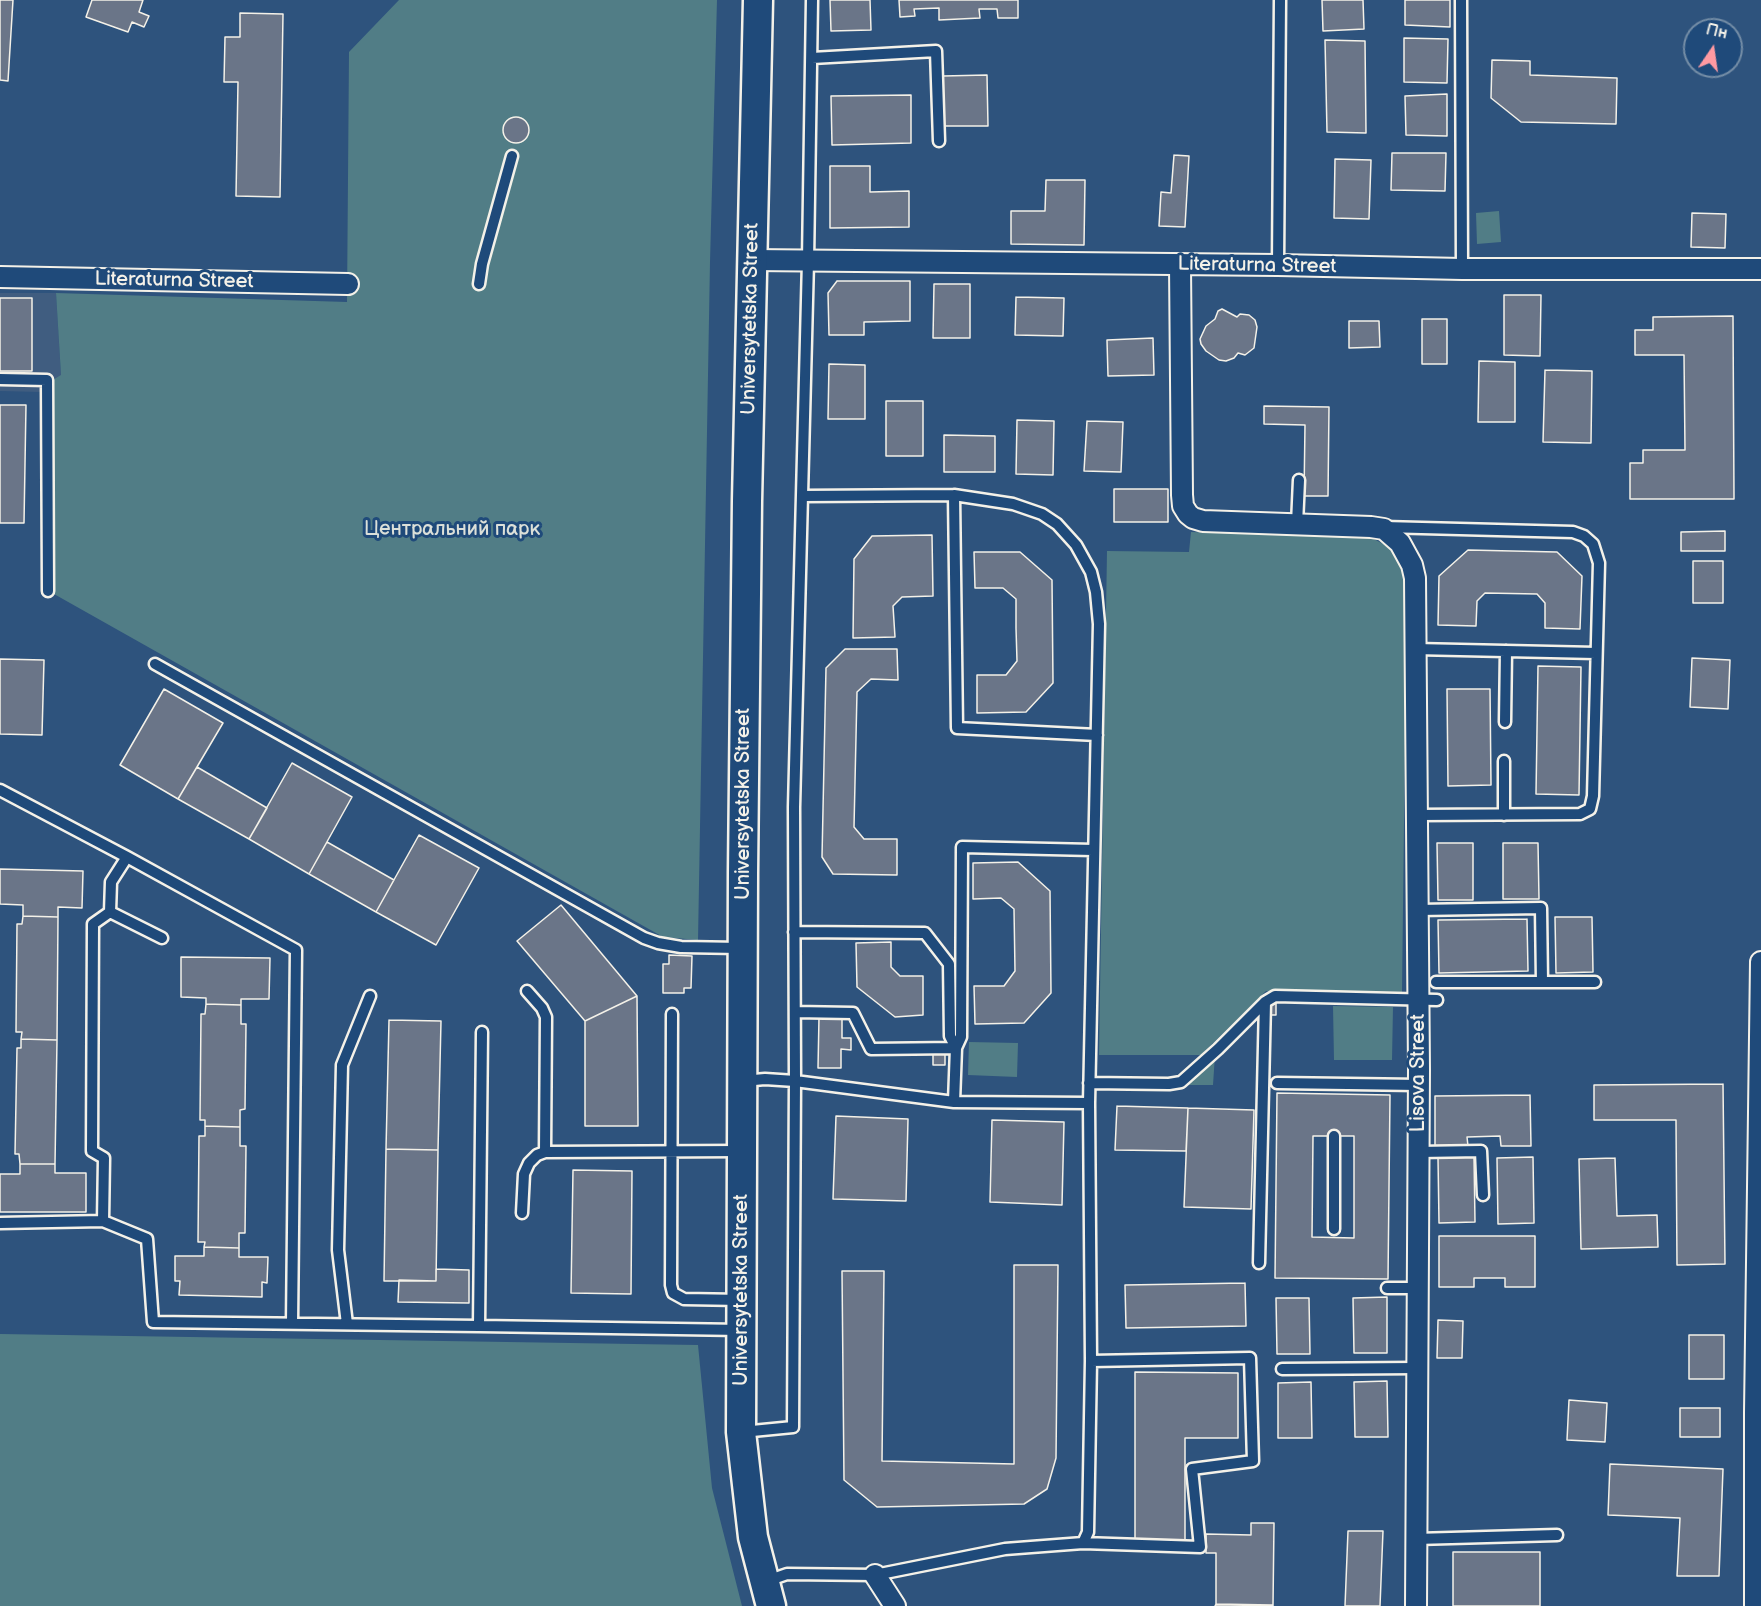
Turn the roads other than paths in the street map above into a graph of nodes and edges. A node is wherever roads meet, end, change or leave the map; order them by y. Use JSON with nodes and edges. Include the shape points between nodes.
{"nodes":[{"id":1,"x":758,"y":0,"type":"edge"},
{"id":2,"x":812,"y":0,"type":"edge"},
{"id":3,"x":1280,"y":0,"type":"edge"},
{"id":4,"x":1461,"y":0,"type":"edge"},
{"id":5,"x":812,"y":58,"type":"junction"},
{"id":6,"x":939,"y":141,"type":"dead end"},
{"id":7,"x":512,"y":156,"type":"dead end"},
{"id":8,"x":752,"y":260,"type":"junction"},
{"id":9,"x":808,"y":261,"type":"junction"},
{"id":10,"x":1180,"y":265,"type":"junction"},
{"id":11,"x":1278,"y":265,"type":"junction"},
{"id":12,"x":1761,"y":269,"type":"edge"},
{"id":13,"x":1462,"y":270,"type":"junction"},
{"id":14,"x":0,"y":277,"type":"edge"},
{"id":15,"x":348,"y":284,"type":"dead end"},
{"id":16,"x":479,"y":284,"type":"dead end"},
{"id":17,"x":0,"y":379,"type":"edge"},
{"id":18,"x":1299,"y":480,"type":"dead end"},
{"id":19,"x":954,"y":495,"type":"junction"},
{"id":20,"x":803,"y":496,"type":"junction"},
{"id":21,"x":1297,"y":524,"type":"junction"},
{"id":22,"x":1371,"y":527,"type":"junction"},
{"id":23,"x":48,"y":591,"type":"dead end"},
{"id":24,"x":1415,"y":649,"type":"junction"},
{"id":25,"x":1506,"y":651,"type":"junction"},
{"id":26,"x":1596,"y":653,"type":"junction"},
{"id":27,"x":155,"y":663,"type":"dead end"},
{"id":28,"x":1505,"y":722,"type":"dead end"},
{"id":29,"x":1096,"y":735,"type":"junction"},
{"id":30,"x":1504,"y":761,"type":"dead end"},
{"id":31,"x":0,"y":790,"type":"edge"},
{"id":32,"x":1417,"y":815,"type":"junction"},
{"id":33,"x":1504,"y":815,"type":"junction"},
{"id":34,"x":1093,"y":850,"type":"junction"},
{"id":35,"x":128,"y":856,"type":"junction"},
{"id":36,"x":1418,"y":910,"type":"junction"},
{"id":37,"x":110,"y":912,"type":"junction"},
{"id":38,"x":794,"y":932,"type":"junction"},
{"id":39,"x":162,"y":938,"type":"dead end"},
{"id":40,"x":744,"y":948,"type":"junction"},
{"id":41,"x":1761,"y":962,"type":"edge"},
{"id":42,"x":1436,"y":982,"type":"dead end"},
{"id":43,"x":1542,"y":982,"type":"junction"},
{"id":44,"x":1595,"y":982,"type":"dead end"},
{"id":45,"x":527,"y":991,"type":"dead end"},
{"id":46,"x":370,"y":996,"type":"dead end"},
{"id":47,"x":1428,"y":1000,"type":"junction"},
{"id":48,"x":1265,"y":1002,"type":"junction"},
{"id":49,"x":795,"y":1012,"type":"junction"},
{"id":50,"x":672,"y":1014,"type":"dead end"},
{"id":51,"x":482,"y":1032,"type":"dead end"},
{"id":52,"x":956,"y":1048,"type":"junction"},
{"id":53,"x":795,"y":1081,"type":"junction"},
{"id":54,"x":743,"y":1082,"type":"junction"},
{"id":55,"x":1089,"y":1083,"type":"junction"},
{"id":56,"x":1276,"y":1083,"type":"dead end"},
{"id":57,"x":1419,"y":1085,"type":"junction"},
{"id":58,"x":954,"y":1102,"type":"junction"},
{"id":59,"x":1089,"y":1103,"type":"junction"},
{"id":60,"x":1334,"y":1136,"type":"dead end"},
{"id":61,"x":743,"y":1151,"type":"junction"},
{"id":62,"x":544,"y":1152,"type":"junction"},
{"id":63,"x":672,"y":1152,"type":"junction"},
{"id":64,"x":1419,"y":1152,"type":"junction"},
{"id":65,"x":1484,"y":1195,"type":"dead end"},
{"id":66,"x":522,"y":1213,"type":"dead end"},
{"id":67,"x":103,"y":1221,"type":"junction"},
{"id":68,"x":0,"y":1223,"type":"edge"},
{"id":69,"x":1334,"y":1229,"type":"dead end"},
{"id":70,"x":1259,"y":1263,"type":"dead end"},
{"id":71,"x":1387,"y":1288,"type":"dead end"},
{"id":72,"x":1418,"y":1288,"type":"junction"},
{"id":73,"x":742,"y":1300,"type":"junction"},
{"id":74,"x":292,"y":1323,"type":"junction"},
{"id":75,"x":347,"y":1324,"type":"junction"},
{"id":76,"x":479,"y":1326,"type":"junction"},
{"id":77,"x":742,"y":1330,"type":"junction"},
{"id":78,"x":1091,"y":1361,"type":"junction"},
{"id":79,"x":1417,"y":1368,"type":"junction"},
{"id":80,"x":1282,"y":1369,"type":"dead end"},
{"id":81,"x":1758,"y":1412,"type":"edge"},
{"id":82,"x":741,"y":1432,"type":"junction"},
{"id":83,"x":1557,"y":1535,"type":"dead end"},
{"id":84,"x":1416,"y":1539,"type":"junction"},
{"id":85,"x":1083,"y":1543,"type":"junction"},
{"id":86,"x":875,"y":1575,"type":"junction"},
{"id":87,"x":767,"y":1594,"type":"edge"},
{"id":88,"x":896,"y":1606,"type":"edge"},
{"id":89,"x":1416,"y":1606,"type":"edge"},
{"id":90,"x":1755,"y":1606,"type":"edge"}],
"edges":[{"from":1,"to":8,"type":"main road","name":"Universytetska Street"},
{"from":2,"to":5,"type":"lane"},
{"from":3,"to":11,"type":"lane"},
{"from":4,"to":13,"type":"lane"},
{"from":5,"to":6,"type":"lane","via":[[936,51]]},
{"from":5,"to":9,"type":"lane"},
{"from":7,"to":16,"type":"lane"},
{"from":8,"to":9,"type":"street","name":"Literaturna Street"},
{"from":8,"to":40,"type":"main road","name":"Universytetska Street"},
{"from":9,"to":10,"type":"street","name":"Literaturna Street"},
{"from":9,"to":20,"type":"lane"},
{"from":10,"to":11,"type":"street","name":"Literaturna Street"},
{"from":10,"to":21,"type":"street","via":[[1184,510],[1200,520]]},
{"from":11,"to":13,"type":"street","name":"Literaturna Street"},
{"from":12,"to":13,"type":"street","name":"Literaturna Street"},
{"from":14,"to":15,"type":"street","name":"Literaturna Street"},
{"from":17,"to":23,"type":"lane","via":[[46,380]]},
{"from":18,"to":21,"type":"lane"},
{"from":19,"to":20,"type":"lane"},
{"from":19,"to":29,"type":"lane","via":[[1013,504],[1042,514],[1057,524],[1079,550],[1091,572],[1098,609]]},
{"from":19,"to":29,"type":"lane","via":[[957,728]]},
{"from":20,"to":38,"type":"lane"},
{"from":21,"to":22,"type":"street"},
{"from":22,"to":24,"type":"street","name":"Lisova Street","via":[[1384,529],[1400,543],[1412,565]]},
{"from":22,"to":26,"type":"lane","via":[[1573,532],[1584,536],[1596,549],[1599,563]]},
{"from":24,"to":25,"type":"lane"},
{"from":24,"to":32,"type":"street","name":"Lisova Street"},
{"from":25,"to":26,"type":"lane"},
{"from":25,"to":28,"type":"lane"},
{"from":26,"to":33,"type":"lane","via":[[1590,809],[1580,814]]},
{"from":27,"to":40,"type":"lane","via":[[644,938],[681,947]]},
{"from":29,"to":34,"type":"lane"},
{"from":30,"to":33,"type":"lane"},
{"from":31,"to":35,"type":"lane"},
{"from":32,"to":33,"type":"lane"},
{"from":32,"to":36,"type":"street","name":"Lisova Street"},
{"from":34,"to":52,"type":"lane","via":[[962,847],[962,1037]]},
{"from":34,"to":55,"type":"lane","via":[[1086,1059]]},
{"from":35,"to":37,"type":"lane","via":[[111,882]]},
{"from":35,"to":74,"type":"lane","via":[[296,950]]},
{"from":36,"to":43,"type":"lane","via":[[1541,908]]},
{"from":36,"to":47,"type":"street","name":"Lisova Street"},
{"from":37,"to":39,"type":"lane"},
{"from":37,"to":67,"type":"lane","via":[[93,924],[92,1151],[104,1158]]},
{"from":38,"to":49,"type":"lane"},
{"from":38,"to":52,"type":"lane","via":[[925,933],[949,964],[950,1036]]},
{"from":40,"to":54,"type":"main road","name":"Universytetska Street"},
{"from":41,"to":81,"type":"street"},
{"from":42,"to":43,"type":"lane"},
{"from":43,"to":44,"type":"lane"},
{"from":45,"to":62,"type":"lane","via":[[546,1017]]},
{"from":46,"to":75,"type":"lane","via":[[342,1065],[338,1250]]},
{"from":47,"to":48,"type":"lane","via":[[1275,996]]},
{"from":47,"to":57,"type":"street","name":"Lisova Street"},
{"from":48,"to":55,"type":"lane","via":[[1180,1082]]},
{"from":48,"to":70,"type":"lane"},
{"from":49,"to":52,"type":"lane","via":[[853,1013],[871,1049]]},
{"from":49,"to":53,"type":"lane"},
{"from":50,"to":63,"type":"lane"},
{"from":51,"to":76,"type":"lane"},
{"from":52,"to":58,"type":"lane"},
{"from":53,"to":54,"type":"lane"},
{"from":53,"to":58,"type":"lane"},
{"from":53,"to":82,"type":"lane","via":[[793,1427]]},
{"from":54,"to":61,"type":"main road","name":"Universytetska Street"},
{"from":55,"to":59,"type":"lane"},
{"from":56,"to":57,"type":"lane","via":[[1333,1089]]},
{"from":57,"to":64,"type":"street","name":"Lisova Street"},
{"from":58,"to":59,"type":"lane"},
{"from":59,"to":78,"type":"lane"},
{"from":60,"to":69,"type":"lane"},
{"from":61,"to":63,"type":"lane"},
{"from":61,"to":73,"type":"main road","name":"Universytetska Street"},
{"from":62,"to":63,"type":"lane"},
{"from":62,"to":66,"type":"lane","via":[[529,1163],[524,1174]]},
{"from":63,"to":73,"type":"lane","via":[[673,1293],[684,1299]]},
{"from":64,"to":65,"type":"lane","via":[[1481,1151]]},
{"from":64,"to":72,"type":"street","name":"Lisova Street"},
{"from":67,"to":68,"type":"lane"},
{"from":67,"to":74,"type":"lane","via":[[147,1239],[153,1322]]},
{"from":71,"to":72,"type":"lane"},
{"from":72,"to":79,"type":"street","name":"Lisova Street"},
{"from":73,"to":77,"type":"main road","name":"Universytetska Street"},
{"from":74,"to":75,"type":"lane"},
{"from":75,"to":76,"type":"lane"},
{"from":76,"to":77,"type":"lane"},
{"from":77,"to":82,"type":"main road","name":"Universytetska Street"},
{"from":78,"to":85,"type":"lane","via":[[1088,1532]]},
{"from":78,"to":85,"type":"lane","via":[[1250,1358],[1253,1461],[1192,1469],[1200,1547]]},
{"from":79,"to":80,"type":"lane"},
{"from":79,"to":84,"type":"street","name":"Lisova Street"},
{"from":81,"to":90,"type":"street"},
{"from":82,"to":87,"type":"main road","name":"Universytetska Street","via":[[753,1537]]},
{"from":83,"to":84,"type":"lane"},
{"from":84,"to":89,"type":"street","name":"Lisova Street"},
{"from":85,"to":86,"type":"lane","via":[[1005,1549]]},
{"from":86,"to":87,"type":"lane","via":[[787,1574]]},
{"from":86,"to":88,"type":"street"}]}
